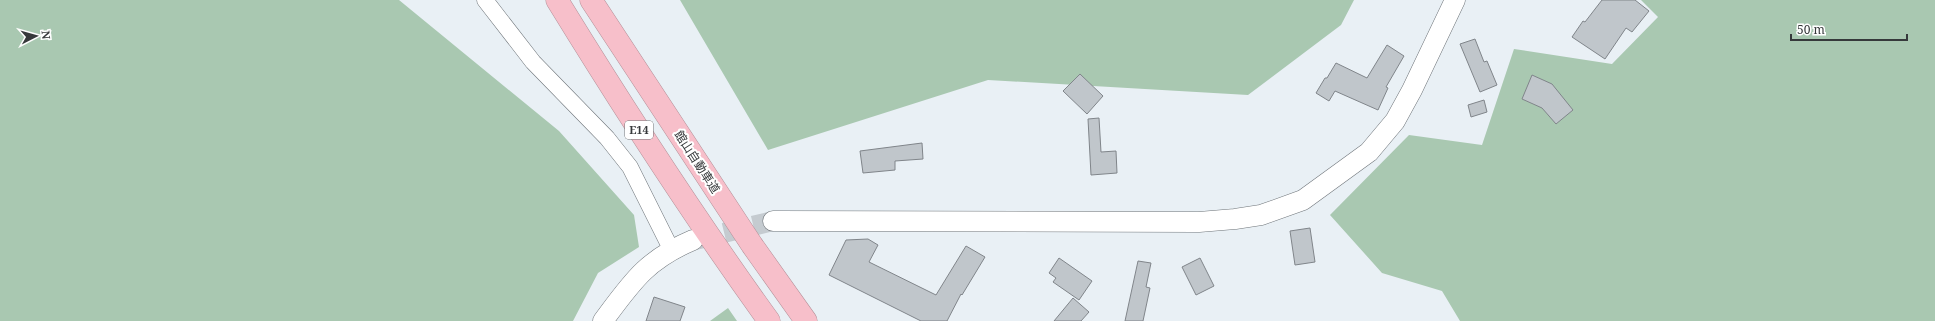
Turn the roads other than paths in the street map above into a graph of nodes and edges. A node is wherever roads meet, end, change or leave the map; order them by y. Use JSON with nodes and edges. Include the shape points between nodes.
{"nodes":[{"id":1,"x":485,"y":0,"type":"edge"},
{"id":2,"x":556,"y":0,"type":"edge"},
{"id":3,"x":591,"y":0,"type":"edge"},
{"id":4,"x":1455,"y":0,"type":"edge"},
{"id":5,"x":773,"y":221,"type":"tunnel mouth"},
{"id":6,"x":693,"y":240,"type":"tunnel mouth"},
{"id":7,"x":671,"y":249,"type":"junction"},
{"id":8,"x":603,"y":321,"type":"edge"},
{"id":9,"x":769,"y":321,"type":"edge"},
{"id":10,"x":806,"y":321,"type":"edge"}],
"edges":[{"from":1,"to":7,"type":"street","via":[[533,62],[607,138],[630,167]]},
{"from":2,"to":9,"type":"highway","number":"E14","via":[[720,253]]},
{"from":3,"to":10,"type":"highway","name":"館山自動車道","number":"E14","via":[[752,245]]},
{"from":4,"to":5,"type":"street","via":[[1395,121],[1369,152],[1303,200],[1261,214],[1199,222]]},
{"from":6,"to":7,"type":"street"},
{"from":7,"to":8,"type":"street","via":[[631,282]]}]}
